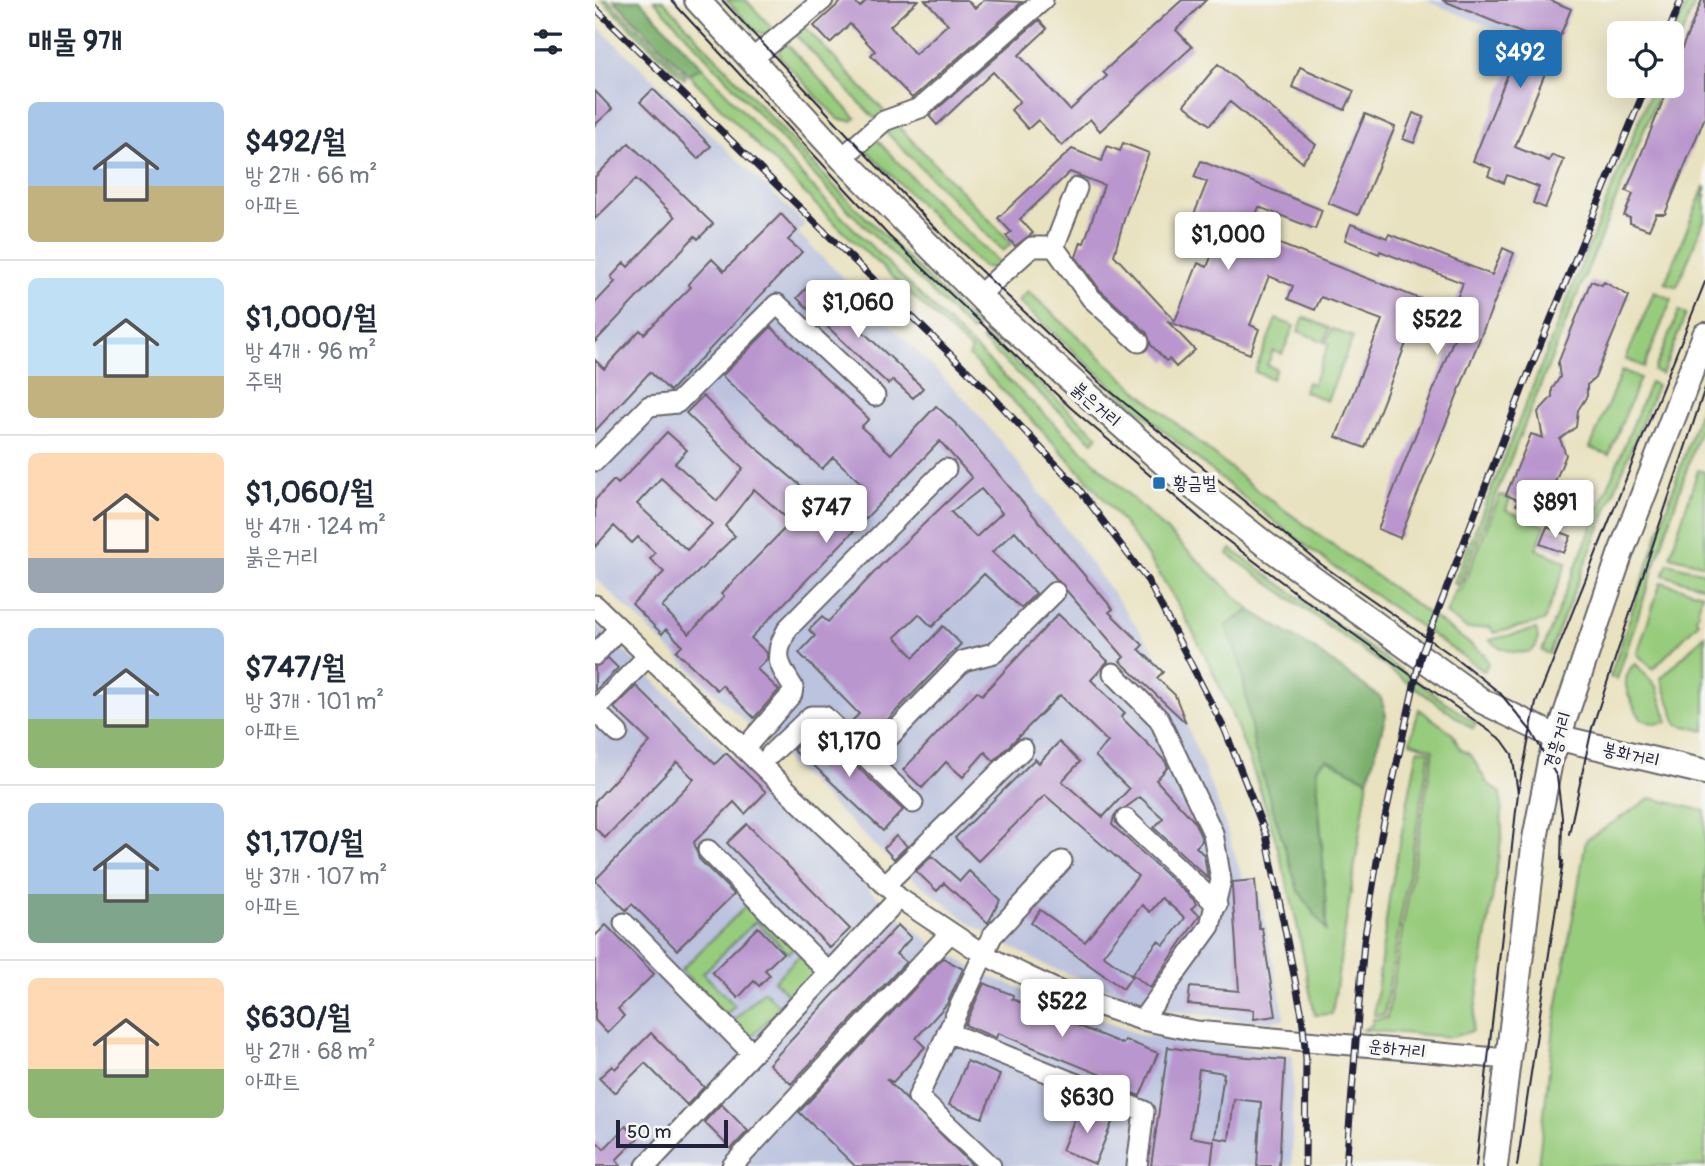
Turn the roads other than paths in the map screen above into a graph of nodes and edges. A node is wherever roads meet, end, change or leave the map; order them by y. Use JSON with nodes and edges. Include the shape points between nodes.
{"nodes":[{"id":1,"x":697,"y":0,"type":"edge"},
{"id":2,"x":823,"y":0,"type":"edge"},
{"id":3,"x":1043,"y":0,"type":"edge"},
{"id":4,"x":752,"y":59,"type":"junction"},
{"id":5,"x":842,"y":158,"type":"junction"},
{"id":6,"x":1077,"y":188,"type":"dead end"},
{"id":7,"x":1054,"y":247,"type":"junction"},
{"id":8,"x":978,"y":296,"type":"junction"},
{"id":9,"x":1705,"y":335,"type":"edge"},
{"id":10,"x":1139,"y":342,"type":"dead end"},
{"id":11,"x":874,"y":396,"type":"dead end"},
{"id":12,"x":595,"y":461,"type":"edge"},
{"id":13,"x":946,"y":469,"type":"dead end"},
{"id":14,"x":1055,"y":592,"type":"dead end"},
{"id":15,"x":595,"y":605,"type":"edge"},
{"id":16,"x":619,"y":628,"type":"junction"},
{"id":17,"x":595,"y":655,"type":"edge"},
{"id":18,"x":648,"y":656,"type":"junction"},
{"id":19,"x":1113,"y":673,"type":"dead end"},
{"id":20,"x":595,"y":711,"type":"edge"},
{"id":21,"x":618,"y":733,"type":"dead end"},
{"id":22,"x":1556,"y":737,"type":"junction"},
{"id":23,"x":744,"y":749,"type":"junction"},
{"id":24,"x":1023,"y":749,"type":"dead end"},
{"id":25,"x":771,"y":754,"type":"dead end"},
{"id":26,"x":868,"y":759,"type":"junction"},
{"id":27,"x":1705,"y":772,"type":"edge"},
{"id":28,"x":913,"y":803,"type":"dead end"},
{"id":29,"x":1126,"y":819,"type":"dead end"},
{"id":30,"x":708,"y":850,"type":"dead end"},
{"id":31,"x":1062,"y":861,"type":"dead end"},
{"id":32,"x":892,"y":892,"type":"junction"},
{"id":33,"x":1217,"y":905,"type":"junction"},
{"id":34,"x":624,"y":923,"type":"dead end"},
{"id":35,"x":950,"y":933,"type":"junction"},
{"id":36,"x":983,"y":954,"type":"junction"},
{"id":37,"x":829,"y":972,"type":"junction"},
{"id":38,"x":1142,"y":1020,"type":"junction"},
{"id":39,"x":947,"y":1032,"type":"junction"},
{"id":40,"x":752,"y":1053,"type":"junction"},
{"id":41,"x":1507,"y":1059,"type":"junction"},
{"id":42,"x":744,"y":1162,"type":"edge"},
{"id":43,"x":646,"y":1166,"type":"edge"},
{"id":44,"x":991,"y":1166,"type":"edge"},
{"id":45,"x":1137,"y":1166,"type":"edge"},
{"id":46,"x":1495,"y":1166,"type":"edge"}],
"edges":[{"from":1,"to":4,"type":"main road","name":"붉은거리"},
{"from":2,"to":4,"type":"street"},
{"from":3,"to":5,"type":"street","via":[[920,108],[884,121]]},
{"from":4,"to":5,"type":"main road","name":"붉은거리"},
{"from":5,"to":8,"type":"main road","name":"붉은거리"},
{"from":6,"to":7,"type":"street"},
{"from":7,"to":8,"type":"street","via":[[1032,247]]},
{"from":7,"to":10,"type":"street","via":[[1091,298]]},
{"from":8,"to":22,"type":"main road","name":"붉은거리","via":[[1086,396],[1266,545],[1482,701]]},
{"from":9,"to":22,"type":"main road","name":"경흥거리"},
{"from":11,"to":12,"type":"street","via":[[777,304],[677,403],[649,406]]},
{"from":13,"to":23,"type":"street","via":[[788,628],[779,644],[778,664],[793,687],[792,694]]},
{"from":14,"to":26,"type":"street","via":[[994,653],[963,662]]},
{"from":15,"to":16,"type":"street","name":"운하거리"},
{"from":16,"to":17,"type":"street"},
{"from":16,"to":18,"type":"street","name":"운하거리"},
{"from":18,"to":20,"type":"street"},
{"from":18,"to":23,"type":"street","name":"운하거리"},
{"from":19,"to":33,"type":"street","via":[[1159,719],[1213,833],[1221,880]]},
{"from":20,"to":21,"type":"street"},
{"from":22,"to":27,"type":"main road","name":"봉화거리"},
{"from":22,"to":41,"type":"main road","name":"경흥거리","via":[[1535,839]]},
{"from":23,"to":32,"type":"street","name":"운하거리"},
{"from":24,"to":32,"type":"street"},
{"from":25,"to":26,"type":"street","via":[[811,716],[824,716]]},
{"from":26,"to":28,"type":"street"},
{"from":29,"to":33,"type":"street"},
{"from":30,"to":37,"type":"street"},
{"from":31,"to":36,"type":"street","via":[[992,936]]},
{"from":32,"to":35,"type":"street","name":"운하거리"},
{"from":32,"to":37,"type":"street"},
{"from":33,"to":38,"type":"street","via":[[1196,949]]},
{"from":34,"to":40,"type":"street"},
{"from":35,"to":36,"type":"street","name":"운하거리"},
{"from":35,"to":42,"type":"street"},
{"from":36,"to":38,"type":"street","name":"운하거리","via":[[1070,996]]},
{"from":36,"to":39,"type":"street"},
{"from":37,"to":40,"type":"street"},
{"from":38,"to":41,"type":"street","name":"운하거리","via":[[1196,1031]]},
{"from":39,"to":44,"type":"street","via":[[918,1097]]},
{"from":39,"to":45,"type":"street","via":[[1144,1111]]},
{"from":40,"to":43,"type":"street"},
{"from":41,"to":46,"type":"main road","name":"경흥거리"}]}
